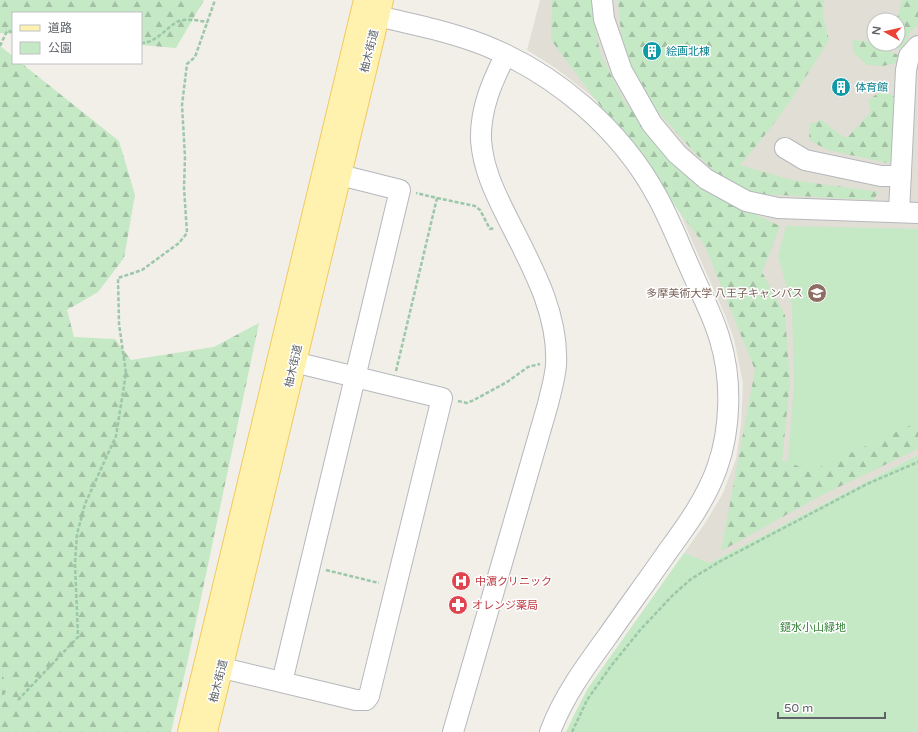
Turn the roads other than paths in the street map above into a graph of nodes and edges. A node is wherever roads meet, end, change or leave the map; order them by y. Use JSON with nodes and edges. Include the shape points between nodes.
{"nodes":[{"id":1,"x":602,"y":0,"type":"edge"},
{"id":2,"x":372,"y":7,"type":"edge"},
{"id":3,"x":918,"y":46,"type":"edge"},
{"id":4,"x":505,"y":56,"type":"junction"},
{"id":5,"x":785,"y":148,"type":"dead end"},
{"id":6,"x":332,"y":173,"type":"junction"},
{"id":7,"x":901,"y":176,"type":"junction"},
{"id":8,"x":909,"y":212,"type":"edge"},
{"id":9,"x":294,"y":362,"type":"junction"},
{"id":10,"x":355,"y":376,"type":"junction"},
{"id":11,"x":214,"y":666,"type":"junction"},
{"id":12,"x":282,"y":682,"type":"junction"},
{"id":13,"x":189,"y":732,"type":"edge"},
{"id":14,"x":206,"y":732,"type":"edge"},
{"id":15,"x":453,"y":732,"type":"edge"},
{"id":16,"x":550,"y":732,"type":"edge"}],
"edges":[{"from":1,"to":8,"type":"street","via":[[604,19],[622,71],[652,124],[677,154],[706,179],[746,201],[778,208]]},
{"from":2,"to":4,"type":"street","via":[[485,46]]},
{"from":2,"to":6,"type":"main road","name":"柚木街道"},
{"from":3,"to":7,"type":"street","via":[[909,56],[906,70]]},
{"from":4,"to":15,"type":"street","via":[[484,108],[481,138],[483,161],[491,185],[545,297],[554,334],[556,364],[548,404]]},
{"from":4,"to":16,"type":"street","via":[[537,72],[589,111],[641,170],[663,207],[708,308],[721,341],[727,370],[728,410],[724,444],[705,496],[693,517],[585,667]]},
{"from":5,"to":7,"type":"street","via":[[805,160],[881,176]]},
{"from":6,"to":9,"type":"main road","name":"柚木街道"},
{"from":6,"to":10,"type":"street","via":[[400,190]]},
{"from":6,"to":11,"type":"main road","name":"柚木街道"},
{"from":7,"to":8,"type":"street"},
{"from":9,"to":10,"type":"street"},
{"from":9,"to":11,"type":"main road","name":"柚木街道"},
{"from":10,"to":12,"type":"street"},
{"from":10,"to":12,"type":"street","via":[[442,398],[369,696],[366,700],[356,700]]},
{"from":11,"to":12,"type":"street"},
{"from":11,"to":13,"type":"main road","name":"柚木街道"},
{"from":11,"to":14,"type":"main road","name":"柚木街道"}]}
